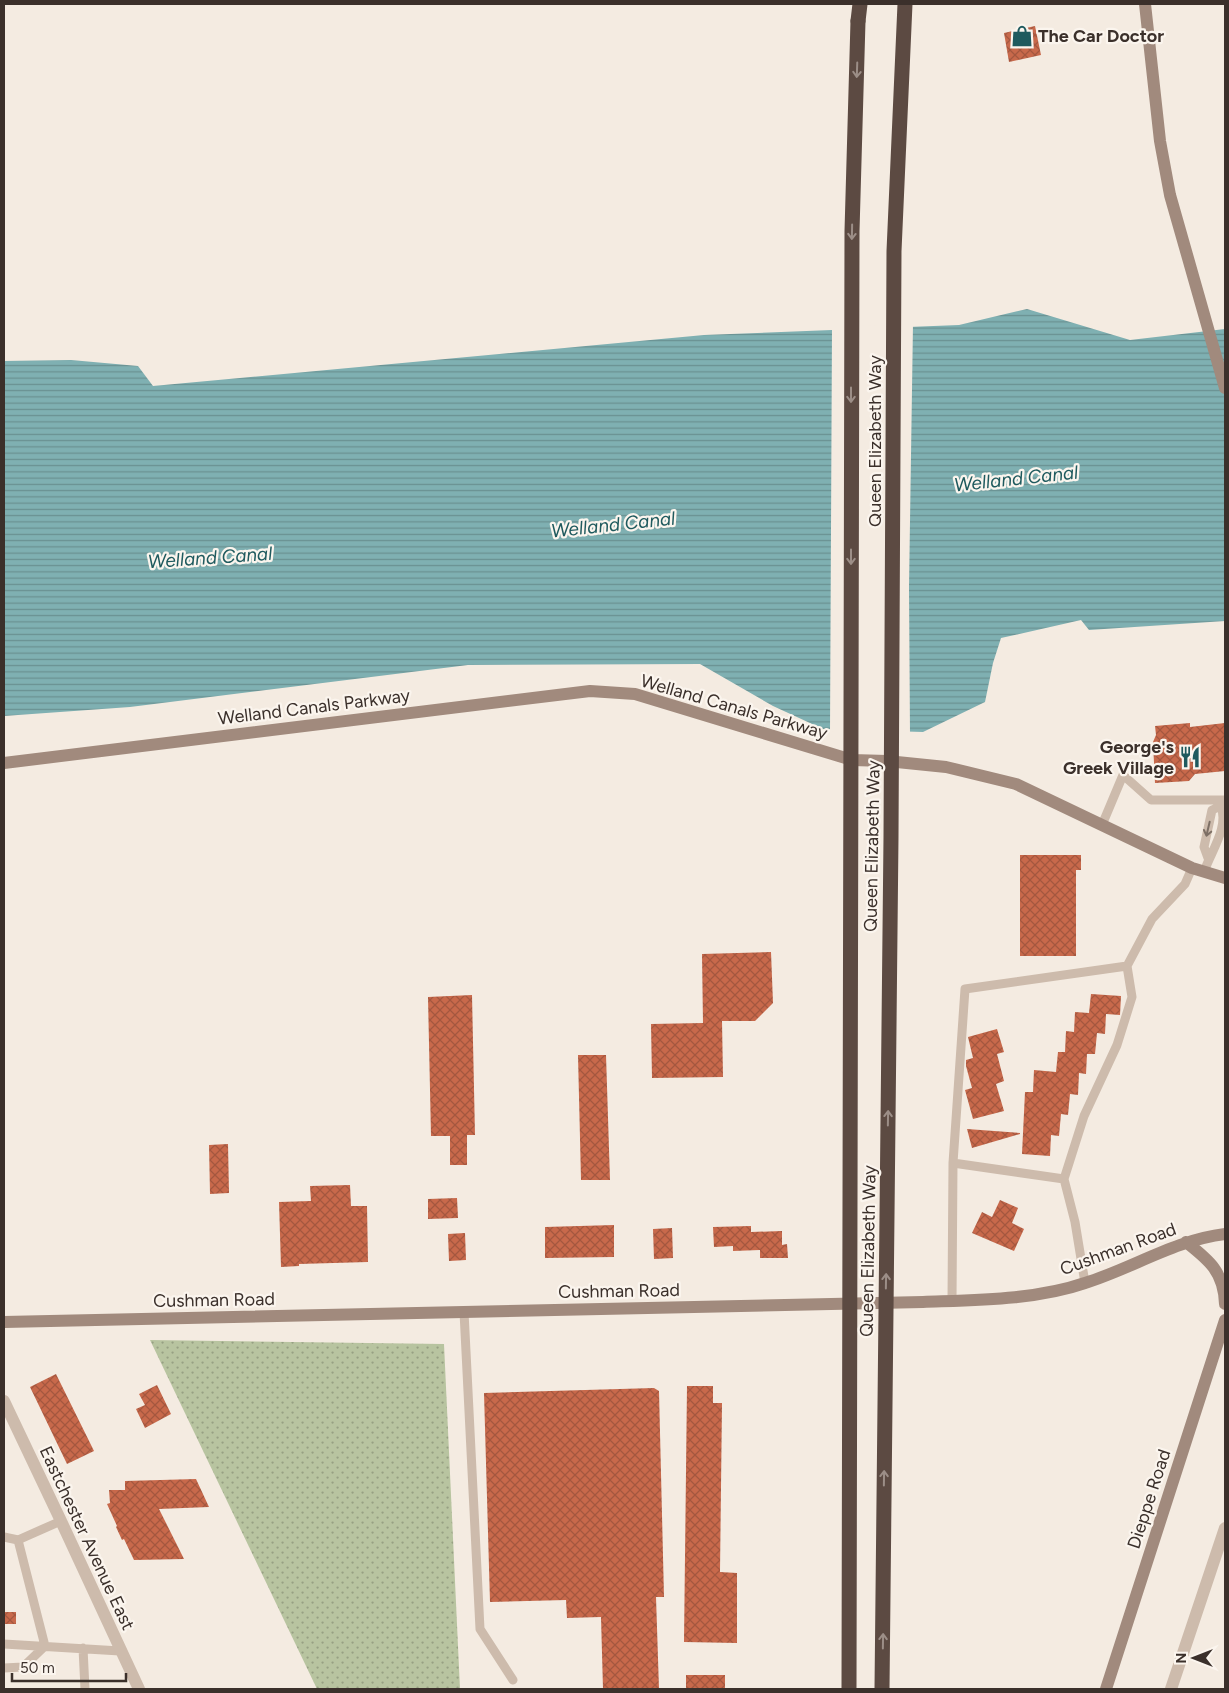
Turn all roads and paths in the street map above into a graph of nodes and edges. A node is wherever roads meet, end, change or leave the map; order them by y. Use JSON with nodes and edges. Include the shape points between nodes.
{"nodes":[{"id":1,"x":860,"y":4,"type":"edge"},
{"id":2,"x":904,"y":4,"type":"edge"},
{"id":3,"x":1145,"y":4,"type":"edge"},
{"id":4,"x":1225,"y":388,"type":"edge"},
{"id":5,"x":4,"y":763,"type":"edge"},
{"id":6,"x":1223,"y":802,"type":"edge"},
{"id":7,"x":1102,"y":825,"type":"junction"},
{"id":8,"x":1222,"y":836,"type":"edge"},
{"id":9,"x":1208,"y":858,"type":"junction"},
{"id":10,"x":1198,"y":870,"type":"junction"},
{"id":11,"x":1225,"y":878,"type":"edge"},
{"id":12,"x":1127,"y":966,"type":"junction"},
{"id":13,"x":954,"y":1163,"type":"junction"},
{"id":14,"x":1064,"y":1179,"type":"junction"},
{"id":15,"x":1225,"y":1234,"type":"edge"},
{"id":16,"x":1186,"y":1242,"type":"junction"},
{"id":17,"x":1085,"y":1284,"type":"junction"},
{"id":18,"x":952,"y":1300,"type":"junction"},
{"id":19,"x":1225,"y":1304,"type":"edge"},
{"id":20,"x":464,"y":1312,"type":"junction"},
{"id":21,"x":1225,"y":1320,"type":"edge"},
{"id":22,"x":4,"y":1322,"type":"edge"},
{"id":23,"x":4,"y":1401,"type":"edge"},
{"id":24,"x":62,"y":1521,"type":"junction"},
{"id":25,"x":1225,"y":1528,"type":"edge"},
{"id":26,"x":4,"y":1537,"type":"edge"},
{"id":27,"x":18,"y":1540,"type":"junction"},
{"id":28,"x":4,"y":1644,"type":"edge"},
{"id":29,"x":45,"y":1646,"type":"junction"},
{"id":30,"x":83,"y":1648,"type":"junction"},
{"id":31,"x":120,"y":1651,"type":"junction"},
{"id":32,"x":4,"y":1668,"type":"edge"},
{"id":33,"x":513,"y":1680,"type":"dead end"},
{"id":34,"x":85,"y":1689,"type":"edge"},
{"id":35,"x":139,"y":1689,"type":"edge"},
{"id":36,"x":849,"y":1689,"type":"edge"},
{"id":37,"x":882,"y":1689,"type":"edge"},
{"id":38,"x":1106,"y":1689,"type":"edge"},
{"id":39,"x":1172,"y":1689,"type":"edge"}],
"edges":[{"from":1,"to":36,"type":"highway","name":"Queen Elizabeth Way","one_way":true,"bridge":true,"via":[[852,231]]},
{"from":37,"to":2,"type":"highway","name":"Queen Elizabeth Way","one_way":true,"bridge":true,"via":[[894,251]]},
{"from":3,"to":4,"type":"street","via":[[1160,141],[1170,195]]},
{"from":5,"to":7,"type":"street","name":"Welland Canals Parkway","via":[[590,691],[635,694],[852,760],[946,767],[1016,784]]},
{"from":6,"to":7,"type":"lane","via":[[1151,800],[1123,775]]},
{"from":6,"to":8,"type":"lane"},
{"from":6,"to":9,"type":"lane","one_way":true,"via":[[1212,810],[1204,847]]},
{"from":7,"to":10,"type":"street","name":"Welland Canals Parkway"},
{"from":8,"to":9,"type":"lane"},
{"from":9,"to":10,"type":"lane"},
{"from":10,"to":11,"type":"street","name":"Welland Canals Parkway"},
{"from":10,"to":12,"type":"lane","via":[[1152,919]]},
{"from":12,"to":13,"type":"lane","via":[[965,990]]},
{"from":12,"to":14,"type":"lane","via":[[1132,998],[1117,1045],[1084,1116]]},
{"from":13,"to":14,"type":"lane"},
{"from":13,"to":18,"type":"lane"},
{"from":14,"to":17,"type":"lane"},
{"from":15,"to":16,"type":"street","name":"Cushman Road"},
{"from":16,"to":17,"type":"street","name":"Cushman Road"},
{"from":16,"to":19,"type":"street","via":[[1217,1271]]},
{"from":17,"to":18,"type":"street","name":"Cushman Road","via":[[1040,1293]]},
{"from":18,"to":20,"type":"street","name":"Cushman Road"},
{"from":20,"to":22,"type":"street","name":"Cushman Road"},
{"from":20,"to":33,"type":"lane","via":[[480,1629]]},
{"from":21,"to":38,"type":"street","name":"Dieppe Road"},
{"from":23,"to":24,"type":"street","name":"Eastchester Avenue East"},
{"from":24,"to":27,"type":"lane"},
{"from":24,"to":31,"type":"street","name":"Eastchester Avenue East"},
{"from":25,"to":39,"type":"street"},
{"from":26,"to":27,"type":"lane"},
{"from":27,"to":29,"type":"lane"},
{"from":28,"to":29,"type":"lane"},
{"from":29,"to":30,"type":"lane"},
{"from":29,"to":32,"type":"lane","via":[[23,1667]]},
{"from":30,"to":31,"type":"lane"},
{"from":30,"to":34,"type":"lane"},
{"from":31,"to":35,"type":"street","name":"Eastchester Avenue East"}]}
